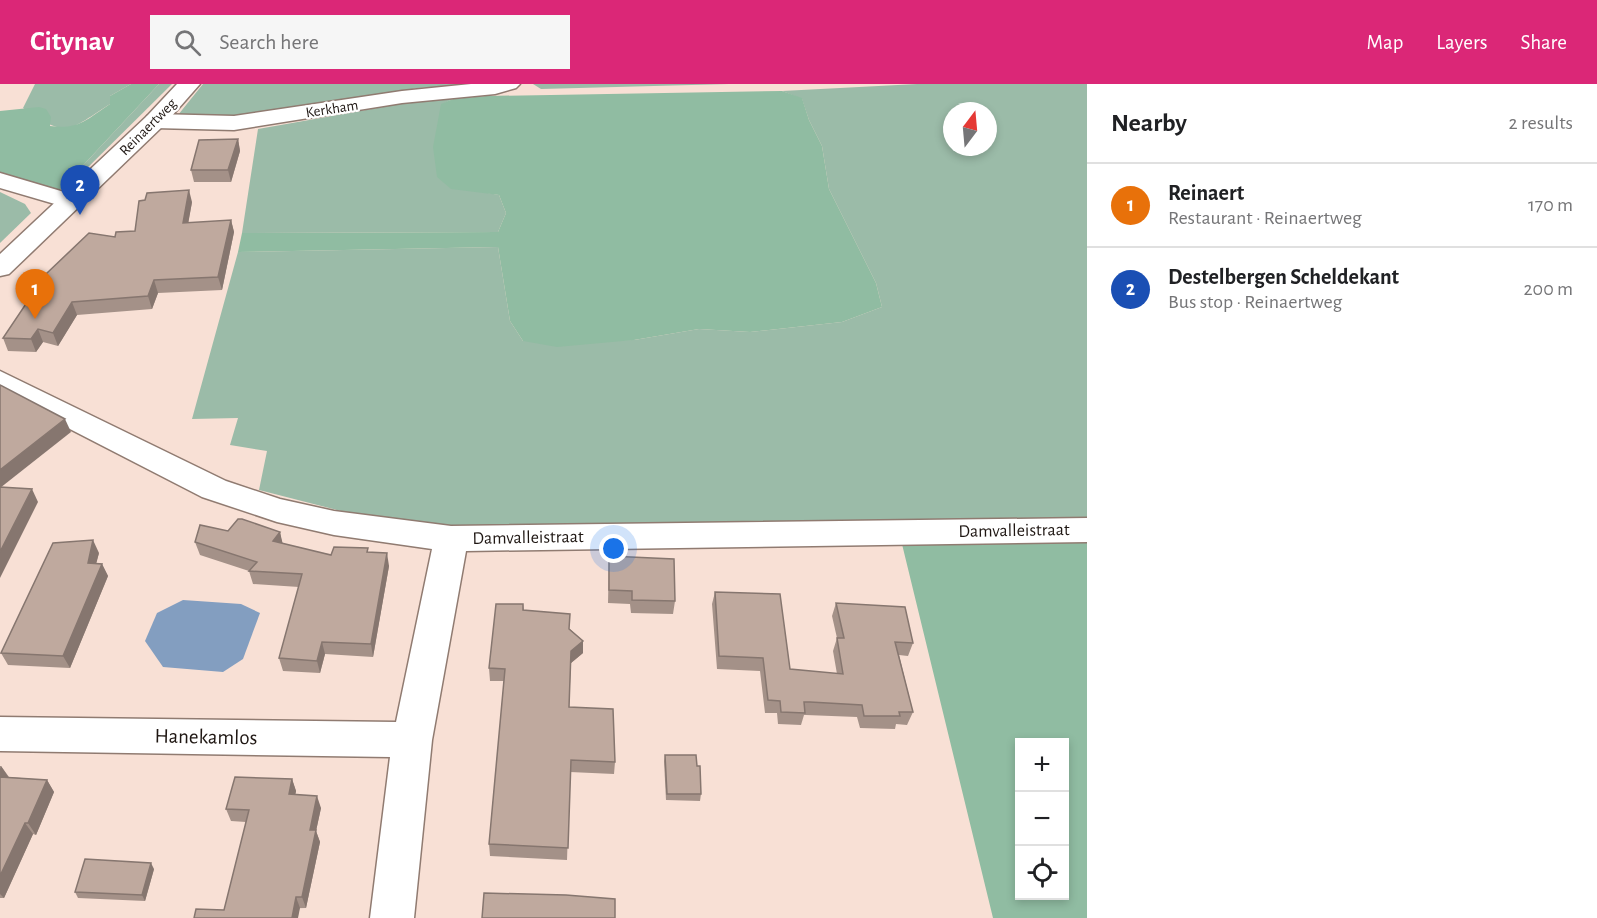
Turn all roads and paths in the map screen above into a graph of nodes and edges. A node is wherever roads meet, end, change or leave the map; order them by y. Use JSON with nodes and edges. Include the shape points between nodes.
{"nodes":[{"id":1,"x":189,"y":84,"type":"edge"},
{"id":2,"x":509,"y":84,"type":"edge"},
{"id":3,"x":155,"y":121,"type":"junction"},
{"id":4,"x":0,"y":180,"type":"edge"},
{"id":5,"x":72,"y":202,"type":"junction"},
{"id":6,"x":0,"y":268,"type":"edge"},
{"id":7,"x":0,"y":381,"type":"edge"},
{"id":8,"x":1087,"y":530,"type":"edge"},
{"id":9,"x":451,"y":539,"type":"junction"},
{"id":10,"x":0,"y":734,"type":"edge"},
{"id":11,"x":412,"y":740,"type":"junction"},
{"id":12,"x":392,"y":918,"type":"edge"}],
"edges":[{"from":1,"to":3,"type":"street","name":"Reinaertweg"},
{"from":2,"to":3,"type":"street","name":"Kerkham","via":[[267,120]]},
{"from":3,"to":5,"type":"street","name":"Reinaertweg"},
{"from":4,"to":5,"type":"street"},
{"from":5,"to":6,"type":"street","name":"Reinaertweg"},
{"from":7,"to":9,"type":"street","name":"Damvalleistraat","via":[[214,489],[277,510],[334,523]]},
{"from":8,"to":9,"type":"street","name":"Damvalleistraat"},
{"from":9,"to":11,"type":"street"},
{"from":10,"to":11,"type":"street","name":"Hanekamlos"},
{"from":11,"to":12,"type":"street"}]}
